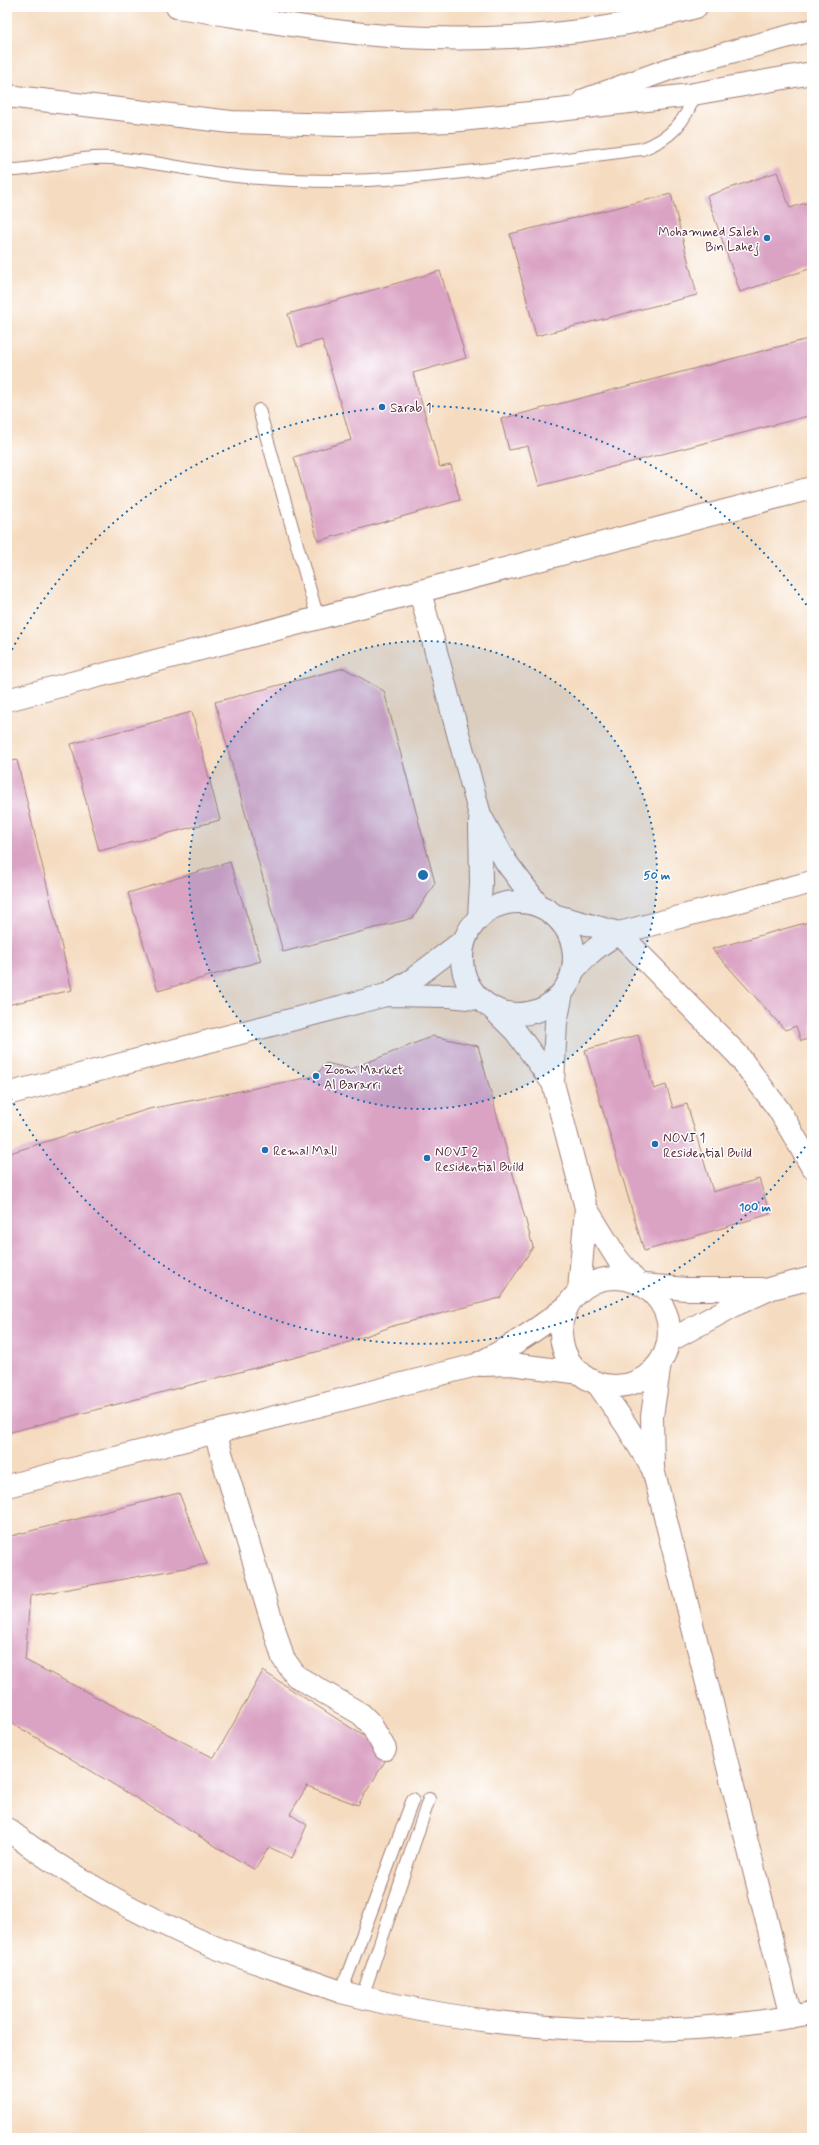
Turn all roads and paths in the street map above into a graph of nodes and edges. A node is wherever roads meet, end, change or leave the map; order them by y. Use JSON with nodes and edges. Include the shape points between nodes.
{"nodes":[{"id":1,"x":176,"y":7,"type":"edge"},
{"id":2,"x":696,"y":7,"type":"edge"},
{"id":3,"x":812,"y":30,"type":"edge"},
{"id":4,"x":807,"y":78,"type":"edge"},
{"id":5,"x":695,"y":93,"type":"junction"},
{"id":6,"x":7,"y":96,"type":"edge"},
{"id":7,"x":559,"y":110,"type":"junction"},
{"id":8,"x":7,"y":170,"type":"edge"},
{"id":9,"x":259,"y":410,"type":"dead end"},
{"id":10,"x":812,"y":488,"type":"edge"},
{"id":11,"x":420,"y":592,"type":"junction"},
{"id":12,"x":318,"y":619,"type":"junction"},
{"id":13,"x":7,"y":700,"type":"edge"},
{"id":14,"x":480,"y":815,"type":"junction"},
{"id":15,"x":812,"y":882,"type":"edge"},
{"id":16,"x":548,"y":911,"type":"junction"},
{"id":17,"x":479,"y":917,"type":"junction"},
{"id":18,"x":619,"y":933,"type":"junction"},
{"id":19,"x":463,"y":941,"type":"junction"},
{"id":20,"x":573,"y":971,"type":"junction"},
{"id":21,"x":562,"y":994,"type":"junction"},
{"id":22,"x":386,"y":996,"type":"junction"},
{"id":23,"x":486,"y":1004,"type":"junction"},
{"id":24,"x":553,"y":1083,"type":"junction"},
{"id":25,"x":7,"y":1094,"type":"edge"},
{"id":26,"x":812,"y":1167,"type":"edge"},
{"id":27,"x":586,"y":1208,"type":"junction"},
{"id":28,"x":812,"y":1278,"type":"edge"},
{"id":29,"x":639,"y":1283,"type":"junction"},
{"id":30,"x":772,"y":1288,"type":"junction"},
{"id":31,"x":572,"y":1299,"type":"junction"},
{"id":32,"x":669,"y":1341,"type":"junction"},
{"id":33,"x":660,"y":1363,"type":"junction"},
{"id":34,"x":476,"y":1365,"type":"junction"},
{"id":35,"x":589,"y":1378,"type":"junction"},
{"id":36,"x":215,"y":1433,"type":"junction"},
{"id":37,"x":653,"y":1468,"type":"junction"},
{"id":38,"x":7,"y":1486,"type":"edge"},
{"id":39,"x":385,"y":1748,"type":"dead end"},
{"id":40,"x":413,"y":1799,"type":"dead end"},
{"id":41,"x":429,"y":1799,"type":"dead end"},
{"id":42,"x":7,"y":1829,"type":"edge"},
{"id":43,"x":341,"y":1992,"type":"junction"},
{"id":44,"x":362,"y":1997,"type":"junction"},
{"id":45,"x":812,"y":2013,"type":"edge"},
{"id":46,"x":791,"y":2017,"type":"junction"}],
"edges":[{"from":1,"to":2,"type":"street","via":[[401,37],[484,37],[550,34],[615,25]]},
{"from":3,"to":7,"type":"street","via":[[672,68],[615,87]]},
{"from":4,"to":5,"type":"street"},
{"from":5,"to":7,"type":"street"},
{"from":5,"to":8,"type":"lane","via":[[682,123],[662,140],[642,149],[446,173],[349,181],[289,180],[237,176],[112,158],[89,158],[43,168]]},
{"from":6,"to":7,"type":"street","via":[[231,122],[341,125],[451,121]]},
{"from":9,"to":12,"type":"lane"},
{"from":10,"to":11,"type":"street"},
{"from":11,"to":12,"type":"street"},
{"from":11,"to":14,"type":"street"},
{"from":12,"to":13,"type":"street"},
{"from":14,"to":16,"type":"street","via":[[506,862]]},
{"from":14,"to":17,"type":"street","via":[[482,883]]},
{"from":15,"to":18,"type":"street"},
{"from":16,"to":17,"type":"street","via":[[526,902],[501,904]]},
{"from":16,"to":18,"type":"street"},
{"from":16,"to":20,"type":"street","via":[[568,932],[574,951]]},
{"from":17,"to":19,"type":"street"},
{"from":18,"to":20,"type":"street","via":[[586,955]]},
{"from":18,"to":26,"type":"street","via":[[738,1056],[779,1110]]},
{"from":19,"to":22,"type":"street","via":[[420,975]]},
{"from":19,"to":23,"type":"street","via":[[461,962],[466,982]]},
{"from":20,"to":21,"type":"street"},
{"from":21,"to":23,"type":"street","via":[[548,1006],[531,1013],[512,1014]]},
{"from":21,"to":24,"type":"street","via":[[556,1023]]},
{"from":22,"to":23,"type":"street","via":[[448,996]]},
{"from":22,"to":25,"type":"street"},
{"from":23,"to":24,"type":"street","via":[[516,1032]]},
{"from":24,"to":27,"type":"street"},
{"from":27,"to":29,"type":"street","via":[[617,1258]]},
{"from":27,"to":31,"type":"street"},
{"from":28,"to":30,"type":"street"},
{"from":29,"to":30,"type":"street","via":[[693,1289]]},
{"from":29,"to":31,"type":"street","via":[[611,1277],[588,1284]]},
{"from":29,"to":32,"type":"street","via":[[656,1296],[665,1309],[670,1325]]},
{"from":30,"to":32,"type":"street"},
{"from":31,"to":34,"type":"street","via":[[538,1329],[508,1349]]},
{"from":31,"to":35,"type":"street","via":[[561,1325],[562,1343],[569,1360]]},
{"from":32,"to":33,"type":"street"},
{"from":33,"to":35,"type":"street","via":[[650,1374],[632,1383],[611,1386]]},
{"from":33,"to":37,"type":"street","via":[[652,1416]]},
{"from":34,"to":35,"type":"street","via":[[511,1364]]},
{"from":34,"to":36,"type":"street"},
{"from":35,"to":37,"type":"street","via":[[623,1420]]},
{"from":36,"to":38,"type":"street"},
{"from":36,"to":39,"type":"street","via":[[283,1658],[296,1676],[361,1714],[370,1723]]},
{"from":37,"to":46,"type":"street"},
{"from":40,"to":43,"type":"lane"},
{"from":41,"to":44,"type":"lane"},
{"from":42,"to":43,"type":"street","via":[[28,1845],[118,1900],[212,1945]]},
{"from":43,"to":44,"type":"street"},
{"from":44,"to":46,"type":"street","via":[[435,2012],[520,2024],[606,2030],[692,2030]]},
{"from":45,"to":46,"type":"street"}]}
